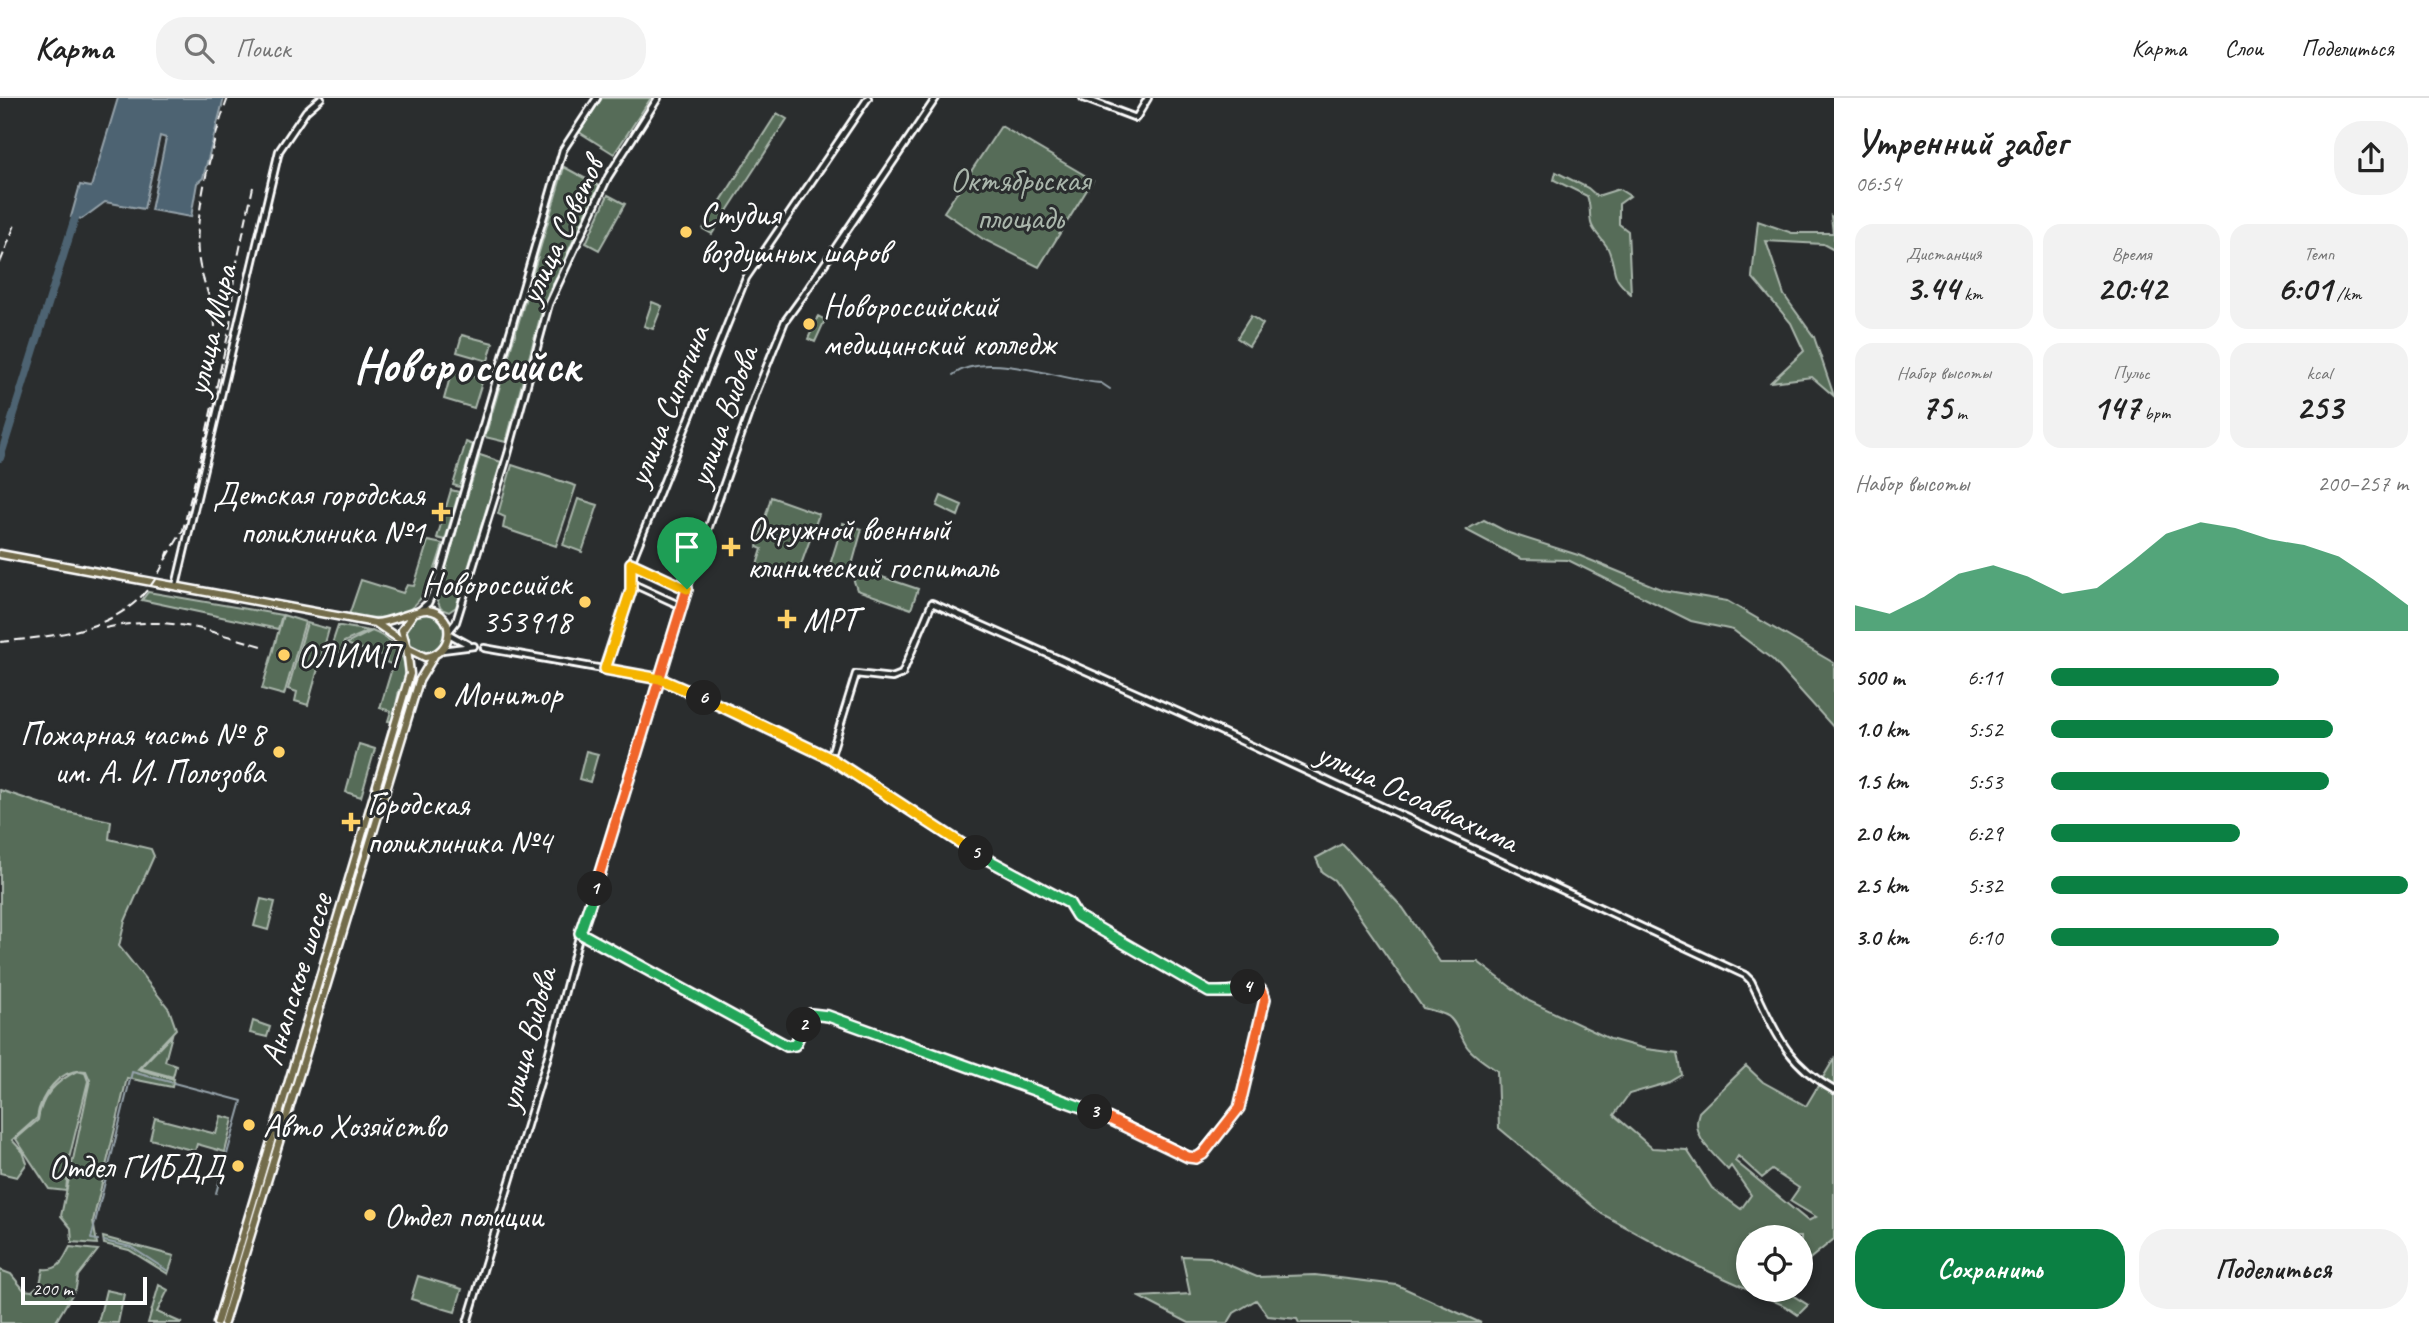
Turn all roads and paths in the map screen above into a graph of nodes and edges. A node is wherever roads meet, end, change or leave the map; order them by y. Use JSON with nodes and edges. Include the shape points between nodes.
{"nodes":[{"id":1,"x":321,"y":98,"type":"edge"},
{"id":2,"x":597,"y":98,"type":"edge"},
{"id":3,"x":658,"y":98,"type":"edge"},
{"id":4,"x":868,"y":98,"type":"edge"},
{"id":5,"x":936,"y":98,"type":"edge"},
{"id":6,"x":1083,"y":98,"type":"edge"},
{"id":7,"x":1148,"y":98,"type":"edge"},
{"id":8,"x":0,"y":554,"type":"edge"},
{"id":9,"x":631,"y":563,"type":"junction"},
{"id":10,"x":631,"y":583,"type":"junction"},
{"id":11,"x":176,"y":587,"type":"junction"},
{"id":12,"x":687,"y":589,"type":"junction"},
{"id":13,"x":681,"y":606,"type":"junction"},
{"id":14,"x":416,"y":612,"type":"junction"},
{"id":15,"x":375,"y":623,"type":"junction"},
{"id":16,"x":449,"y":632,"type":"junction"},
{"id":17,"x":406,"y":646,"type":"junction"},
{"id":18,"x":484,"y":648,"type":"dead end"},
{"id":19,"x":442,"y":650,"type":"junction"},
{"id":20,"x":434,"y":656,"type":"junction"},
{"id":21,"x":605,"y":669,"type":"junction"},
{"id":22,"x":660,"y":679,"type":"junction"},
{"id":23,"x":830,"y":758,"type":"junction"},
{"id":24,"x":580,"y":933,"type":"junction"},
{"id":25,"x":1834,"y":1090,"type":"edge"},
{"id":26,"x":217,"y":1323,"type":"edge"},
{"id":27,"x":223,"y":1323,"type":"edge"},
{"id":28,"x":467,"y":1323,"type":"edge"}],
"edges":[{"from":1,"to":11,"type":"street","name":"улица Мира","via":[[306,111],[279,151]]},
{"from":2,"to":14,"type":"street","name":"улица Советов","via":[[563,150],[437,584],[428,603]]},
{"from":3,"to":16,"type":"street","name":"улица Советов","via":[[608,177],[549,304],[487,524]]},
{"from":4,"to":9,"type":"street","name":"улица Сипягина","via":[[752,266]]},
{"from":5,"to":12,"type":"street","name":"улица Видова","via":[[792,307]]},
{"from":6,"to":7,"type":"street","via":[[1134,118],[1140,116]]},
{"from":8,"to":11,"type":"highway"},
{"from":9,"to":10,"type":"street"},
{"from":9,"to":12,"type":"street"},
{"from":10,"to":13,"type":"street"},
{"from":10,"to":21,"type":"street"},
{"from":11,"to":15,"type":"highway"},
{"from":12,"to":13,"type":"street","name":"улица Видова"},
{"from":13,"to":22,"type":"street","name":"улица Видова"},
{"from":14,"to":15,"type":"highway"},
{"from":14,"to":16,"type":"highway","via":[[436,612]]},
{"from":14,"to":17,"type":"highway","via":[[404,625]]},
{"from":15,"to":17,"type":"highway"},
{"from":16,"to":19,"type":"highway"},
{"from":16,"to":19,"type":"street","via":[[472,645]]},
{"from":17,"to":20,"type":"highway","via":[[420,656]]},
{"from":17,"to":26,"type":"highway","name":"Анапское шоссе","via":[[410,674]]},
{"from":18,"to":21,"type":"street"},
{"from":19,"to":20,"type":"highway"},
{"from":20,"to":27,"type":"highway","name":"Анапское шоссе","via":[[419,681]]},
{"from":21,"to":22,"type":"street"},
{"from":22,"to":23,"type":"street"},
{"from":22,"to":24,"type":"street","name":"улица Видова"},
{"from":23,"to":24,"type":"street","via":[[965,847],[1069,903],[1077,916],[1180,977],[1209,992],[1247,987],[1264,995],[1239,1108],[1196,1158],[1097,1112],[828,1016],[811,1014],[791,1047]]},
{"from":23,"to":25,"type":"street","name":"улица Осоавиахима","via":[[856,674],[892,678],[902,674],[932,603],[1181,713],[1745,975],[1790,1056]]},
{"from":24,"to":28,"type":"street","name":"улица Видова"}]}
